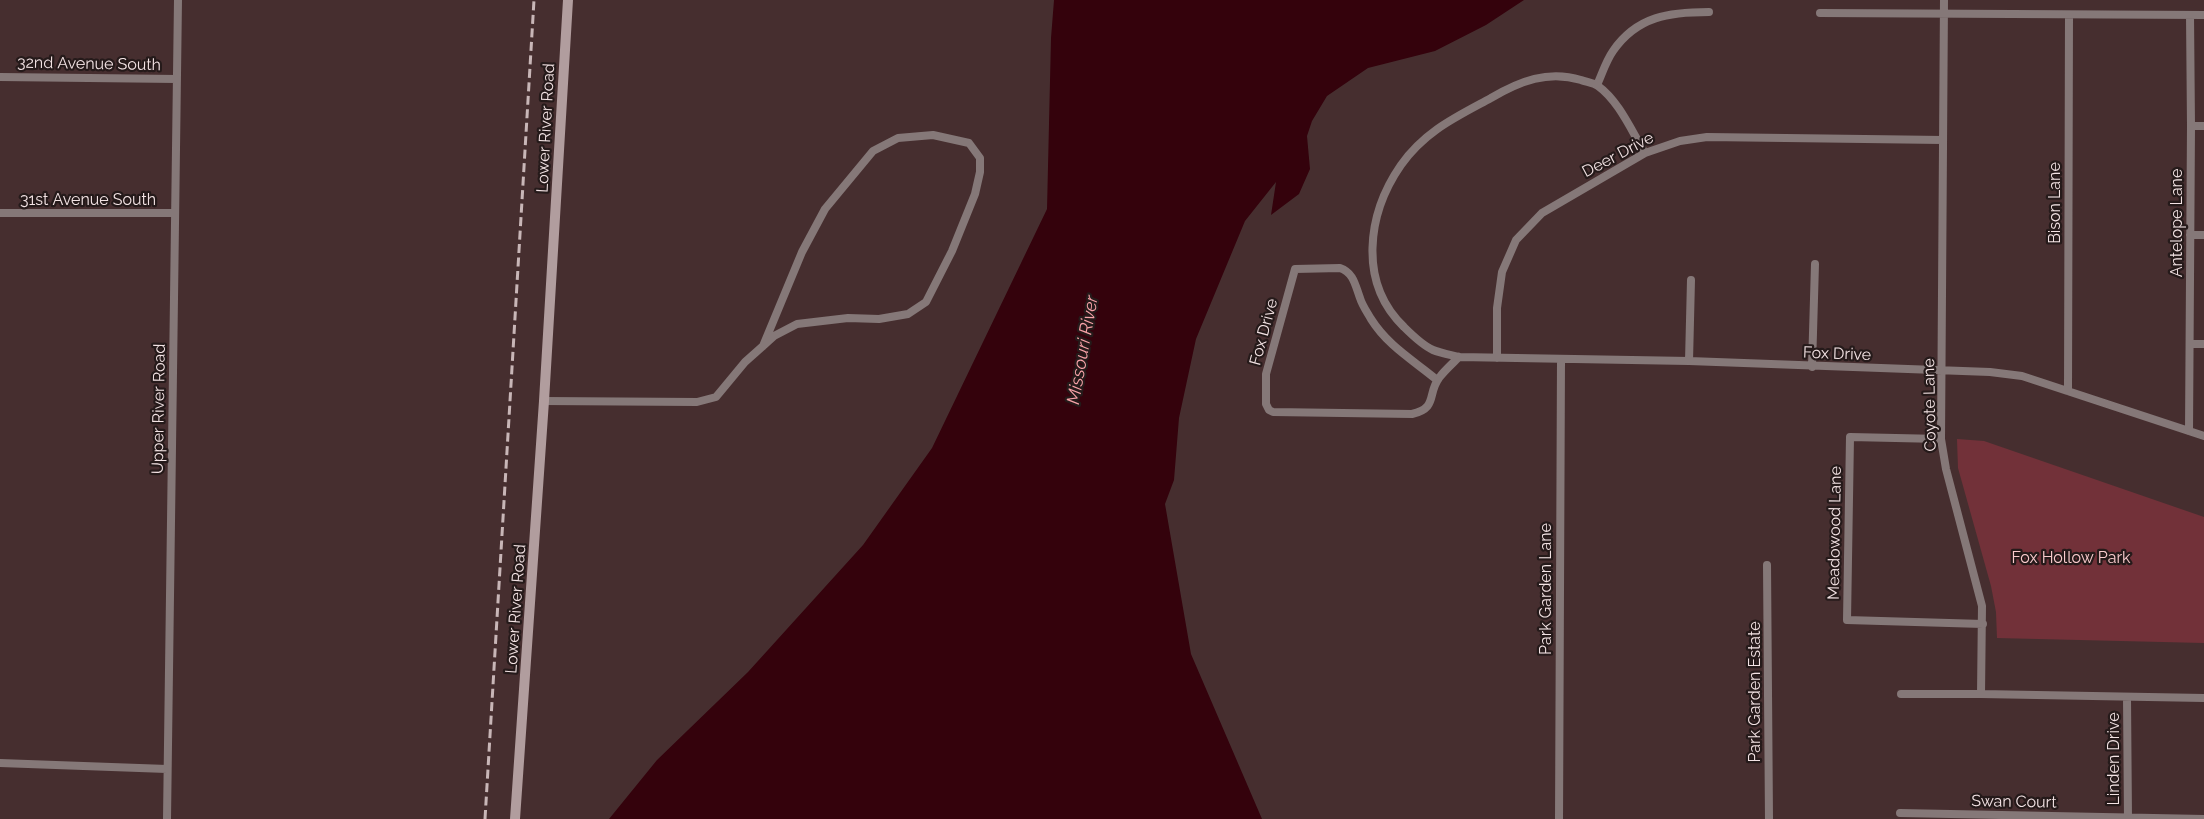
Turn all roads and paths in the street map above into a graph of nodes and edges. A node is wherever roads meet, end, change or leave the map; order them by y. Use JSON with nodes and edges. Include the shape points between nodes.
{"nodes":[{"id":1,"x":178,"y":0,"type":"edge"},
{"id":2,"x":568,"y":0,"type":"edge"},
{"id":3,"x":1944,"y":0,"type":"edge"},
{"id":4,"x":1709,"y":12,"type":"dead end"},
{"id":5,"x":1820,"y":13,"type":"dead end"},
{"id":6,"x":1944,"y":14,"type":"junction"},
{"id":7,"x":2069,"y":15,"type":"junction"},
{"id":8,"x":2190,"y":15,"type":"junction"},
{"id":9,"x":2204,"y":15,"type":"edge"},
{"id":10,"x":0,"y":77,"type":"edge"},
{"id":11,"x":177,"y":79,"type":"junction"},
{"id":12,"x":1598,"y":86,"type":"junction"},
{"id":13,"x":2192,"y":126,"type":"junction"},
{"id":14,"x":2204,"y":126,"type":"edge"},
{"id":15,"x":1942,"y":140,"type":"junction"},
{"id":16,"x":1645,"y":153,"type":"junction"},
{"id":17,"x":0,"y":213,"type":"edge"},
{"id":18,"x":175,"y":213,"type":"junction"},
{"id":19,"x":2190,"y":235,"type":"junction"},
{"id":20,"x":2204,"y":235,"type":"edge"},
{"id":21,"x":1815,"y":264,"type":"dead end"},
{"id":22,"x":1690,"y":280,"type":"dead end"},
{"id":23,"x":2191,"y":344,"type":"junction"},
{"id":24,"x":2204,"y":344,"type":"edge"},
{"id":25,"x":763,"y":346,"type":"junction"},
{"id":26,"x":1459,"y":357,"type":"junction"},
{"id":27,"x":1497,"y":358,"type":"junction"},
{"id":28,"x":1561,"y":359,"type":"junction"},
{"id":29,"x":1689,"y":361,"type":"junction"},
{"id":30,"x":1812,"y":367,"type":"junction"},
{"id":31,"x":1942,"y":371,"type":"junction"},
{"id":32,"x":1437,"y":380,"type":"junction"},
{"id":33,"x":2068,"y":391,"type":"junction"},
{"id":34,"x":544,"y":401,"type":"junction"},
{"id":35,"x":2189,"y":431,"type":"junction"},
{"id":36,"x":2204,"y":436,"type":"edge"},
{"id":37,"x":1941,"y":439,"type":"junction"},
{"id":38,"x":1767,"y":565,"type":"dead end"},
{"id":39,"x":1983,"y":624,"type":"junction"},
{"id":40,"x":1901,"y":694,"type":"dead end"},
{"id":41,"x":1980,"y":694,"type":"junction"},
{"id":42,"x":2127,"y":698,"type":"junction"},
{"id":43,"x":2204,"y":698,"type":"edge"},
{"id":44,"x":0,"y":763,"type":"edge"},
{"id":45,"x":167,"y":769,"type":"junction"},
{"id":46,"x":1900,"y":813,"type":"dead end"},
{"id":47,"x":166,"y":819,"type":"edge"},
{"id":48,"x":515,"y":819,"type":"edge"},
{"id":49,"x":1559,"y":819,"type":"edge"},
{"id":50,"x":1769,"y":819,"type":"edge"},
{"id":51,"x":2128,"y":819,"type":"edge"},
{"id":52,"x":2204,"y":819,"type":"edge"}],
"edges":[{"from":1,"to":11,"type":"street","name":"Upper River Road"},
{"from":2,"to":34,"type":"street","name":"Lower River Road"},
{"from":3,"to":6,"type":"street","name":"Coyote Lane"},
{"from":4,"to":12,"type":"street","via":[[1653,18],[1628,34],[1612,52]]},
{"from":5,"to":6,"type":"street"},
{"from":6,"to":7,"type":"street"},
{"from":6,"to":15,"type":"street","name":"Coyote Lane"},
{"from":7,"to":8,"type":"street"},
{"from":7,"to":33,"type":"street","name":"Bison Lane"},
{"from":8,"to":9,"type":"street"},
{"from":8,"to":13,"type":"street","name":"Antelope Lane"},
{"from":10,"to":11,"type":"street","name":"32nd Avenue South"},
{"from":11,"to":18,"type":"street","name":"Upper River Road"},
{"from":12,"to":16,"type":"street","via":[[1613,101]]},
{"from":12,"to":26,"type":"street","name":"Fox Drive","via":[[1568,76],[1544,75],[1516,84],[1434,129],[1402,164],[1387,189],[1372,246],[1378,291],[1393,316],[1415,338],[1432,350]]},
{"from":13,"to":14,"type":"street"},
{"from":13,"to":19,"type":"street","name":"Antelope Lane"},
{"from":15,"to":16,"type":"street","name":"Deer Drive","via":[[1707,137]]},
{"from":15,"to":31,"type":"street","name":"Coyote Lane"},
{"from":16,"to":27,"type":"street","name":"Deer Drive","via":[[1542,213],[1515,240],[1502,273]]},
{"from":17,"to":18,"type":"street","name":"31st Avenue South"},
{"from":18,"to":45,"type":"street","name":"Upper River Road"},
{"from":19,"to":20,"type":"street"},
{"from":19,"to":23,"type":"street","name":"Antelope Lane"},
{"from":21,"to":30,"type":"street"},
{"from":22,"to":29,"type":"street"},
{"from":23,"to":24,"type":"street"},
{"from":23,"to":35,"type":"street","name":"Antelope Lane"},
{"from":25,"to":25,"type":"street","via":[[797,324],[879,319],[908,314],[926,302],[975,194],[980,158],[969,143],[933,135],[898,138],[873,151],[825,209],[802,252]]},
{"from":25,"to":34,"type":"street","via":[[716,397],[697,402]]},
{"from":26,"to":27,"type":"street","name":"Fox Drive"},
{"from":26,"to":32,"type":"street","name":"Fox Drive"},
{"from":27,"to":28,"type":"street","name":"Fox Drive"},
{"from":28,"to":29,"type":"street","name":"Fox Drive"},
{"from":28,"to":49,"type":"street","name":"Park Garden Lane"},
{"from":29,"to":30,"type":"street","name":"Fox Drive"},
{"from":30,"to":31,"type":"street","name":"Fox Drive"},
{"from":31,"to":33,"type":"street","name":"Fox Drive","via":[[2022,376]]},
{"from":31,"to":37,"type":"street","name":"Coyote Lane"},
{"from":32,"to":32,"type":"street","name":"Fox Drive","via":[[1429,406],[1412,414],[1269,410],[1266,374],[1295,269],[1347,271],[1385,339]]},
{"from":33,"to":35,"type":"street","name":"Fox Drive"},
{"from":34,"to":48,"type":"street","name":"Lower River Road"},
{"from":35,"to":36,"type":"street","name":"Fox Drive"},
{"from":37,"to":39,"type":"street","name":"Coyote Lane","via":[[1982,606]]},
{"from":37,"to":39,"type":"street","name":"Meadowood Lane","via":[[1850,437],[1847,620]]},
{"from":38,"to":50,"type":"street","name":"Park Garden Estate"},
{"from":39,"to":41,"type":"street","name":"Coyote Lane"},
{"from":40,"to":41,"type":"street"},
{"from":41,"to":42,"type":"street"},
{"from":42,"to":43,"type":"street"},
{"from":42,"to":51,"type":"street","name":"Linden Drive"},
{"from":44,"to":45,"type":"street"},
{"from":45,"to":47,"type":"street","name":"Upper River Road"},
{"from":46,"to":51,"type":"street","name":"Swan Court"},
{"from":51,"to":52,"type":"street","name":"Swan Court"}]}
